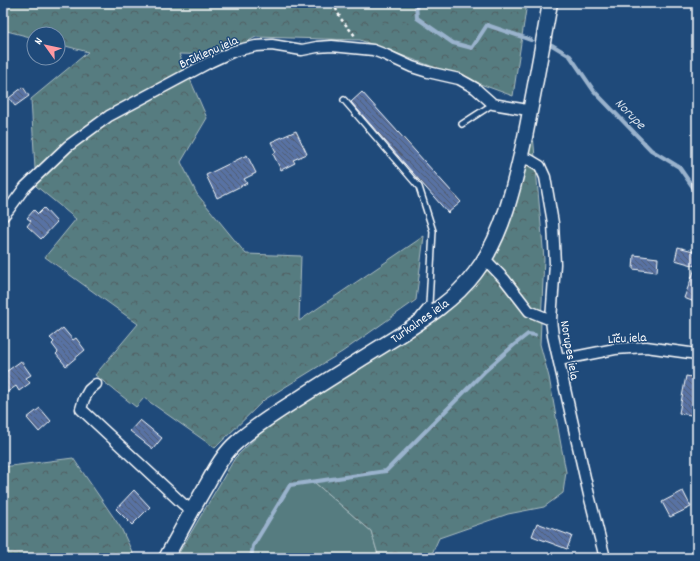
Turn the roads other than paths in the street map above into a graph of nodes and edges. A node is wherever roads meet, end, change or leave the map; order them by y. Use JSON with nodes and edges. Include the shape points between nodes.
{"nodes":[{"id":1,"x":550,"y":3,"type":"edge"},
{"id":2,"x":344,"y":100,"type":"dead end"},
{"id":3,"x":493,"y":104,"type":"junction"},
{"id":4,"x":530,"y":111,"type":"junction"},
{"id":5,"x":462,"y":124,"type":"dead end"},
{"id":6,"x":520,"y":158,"type":"junction"},
{"id":7,"x":3,"y":216,"type":"edge"},
{"id":8,"x":485,"y":259,"type":"junction"},
{"id":9,"x":551,"y":320,"type":"junction"},
{"id":10,"x":409,"y":328,"type":"junction"},
{"id":11,"x":697,"y":354,"type":"edge"},
{"id":12,"x":559,"y":360,"type":"junction"},
{"id":13,"x":96,"y":384,"type":"dead end"},
{"id":14,"x":192,"y":510,"type":"junction"},
{"id":15,"x":166,"y":558,"type":"edge"},
{"id":16,"x":605,"y":558,"type":"edge"}],
"edges":[{"from":1,"to":4,"type":"main road","name":"Turkalnes iela"},
{"from":2,"to":10,"type":"lane","via":[[419,187],[433,231],[429,304]]},
{"from":3,"to":4,"type":"street"},
{"from":3,"to":5,"type":"lane"},
{"from":3,"to":7,"type":"street","name":"Brūkleņu iela","via":[[475,88],[459,79],[412,67],[372,50],[332,46],[302,50],[272,45],[234,51],[109,116],[68,146],[26,187]]},
{"from":4,"to":6,"type":"main road","name":"Turkalnes iela"},
{"from":6,"to":8,"type":"main road","name":"Turkalnes iela","via":[[508,207]]},
{"from":6,"to":9,"type":"street","name":"Norupes iela","via":[[540,166],[545,177],[553,223],[555,264]]},
{"from":8,"to":9,"type":"street","via":[[506,280],[529,311]]},
{"from":8,"to":10,"type":"main road","name":"Turkalnes iela","via":[[458,292]]},
{"from":9,"to":12,"type":"street","name":"Norupes iela"},
{"from":10,"to":14,"type":"main road","name":"Turkalnes iela","via":[[267,419],[236,443],[220,461]]},
{"from":11,"to":12,"type":"street","name":"Līču iela","via":[[646,347],[615,349]]},
{"from":12,"to":16,"type":"street","name":"Norupes iela"},
{"from":13,"to":14,"type":"street","via":[[88,390],[81,409]]},
{"from":14,"to":15,"type":"main road","name":"Turkalnes iela"}]}
